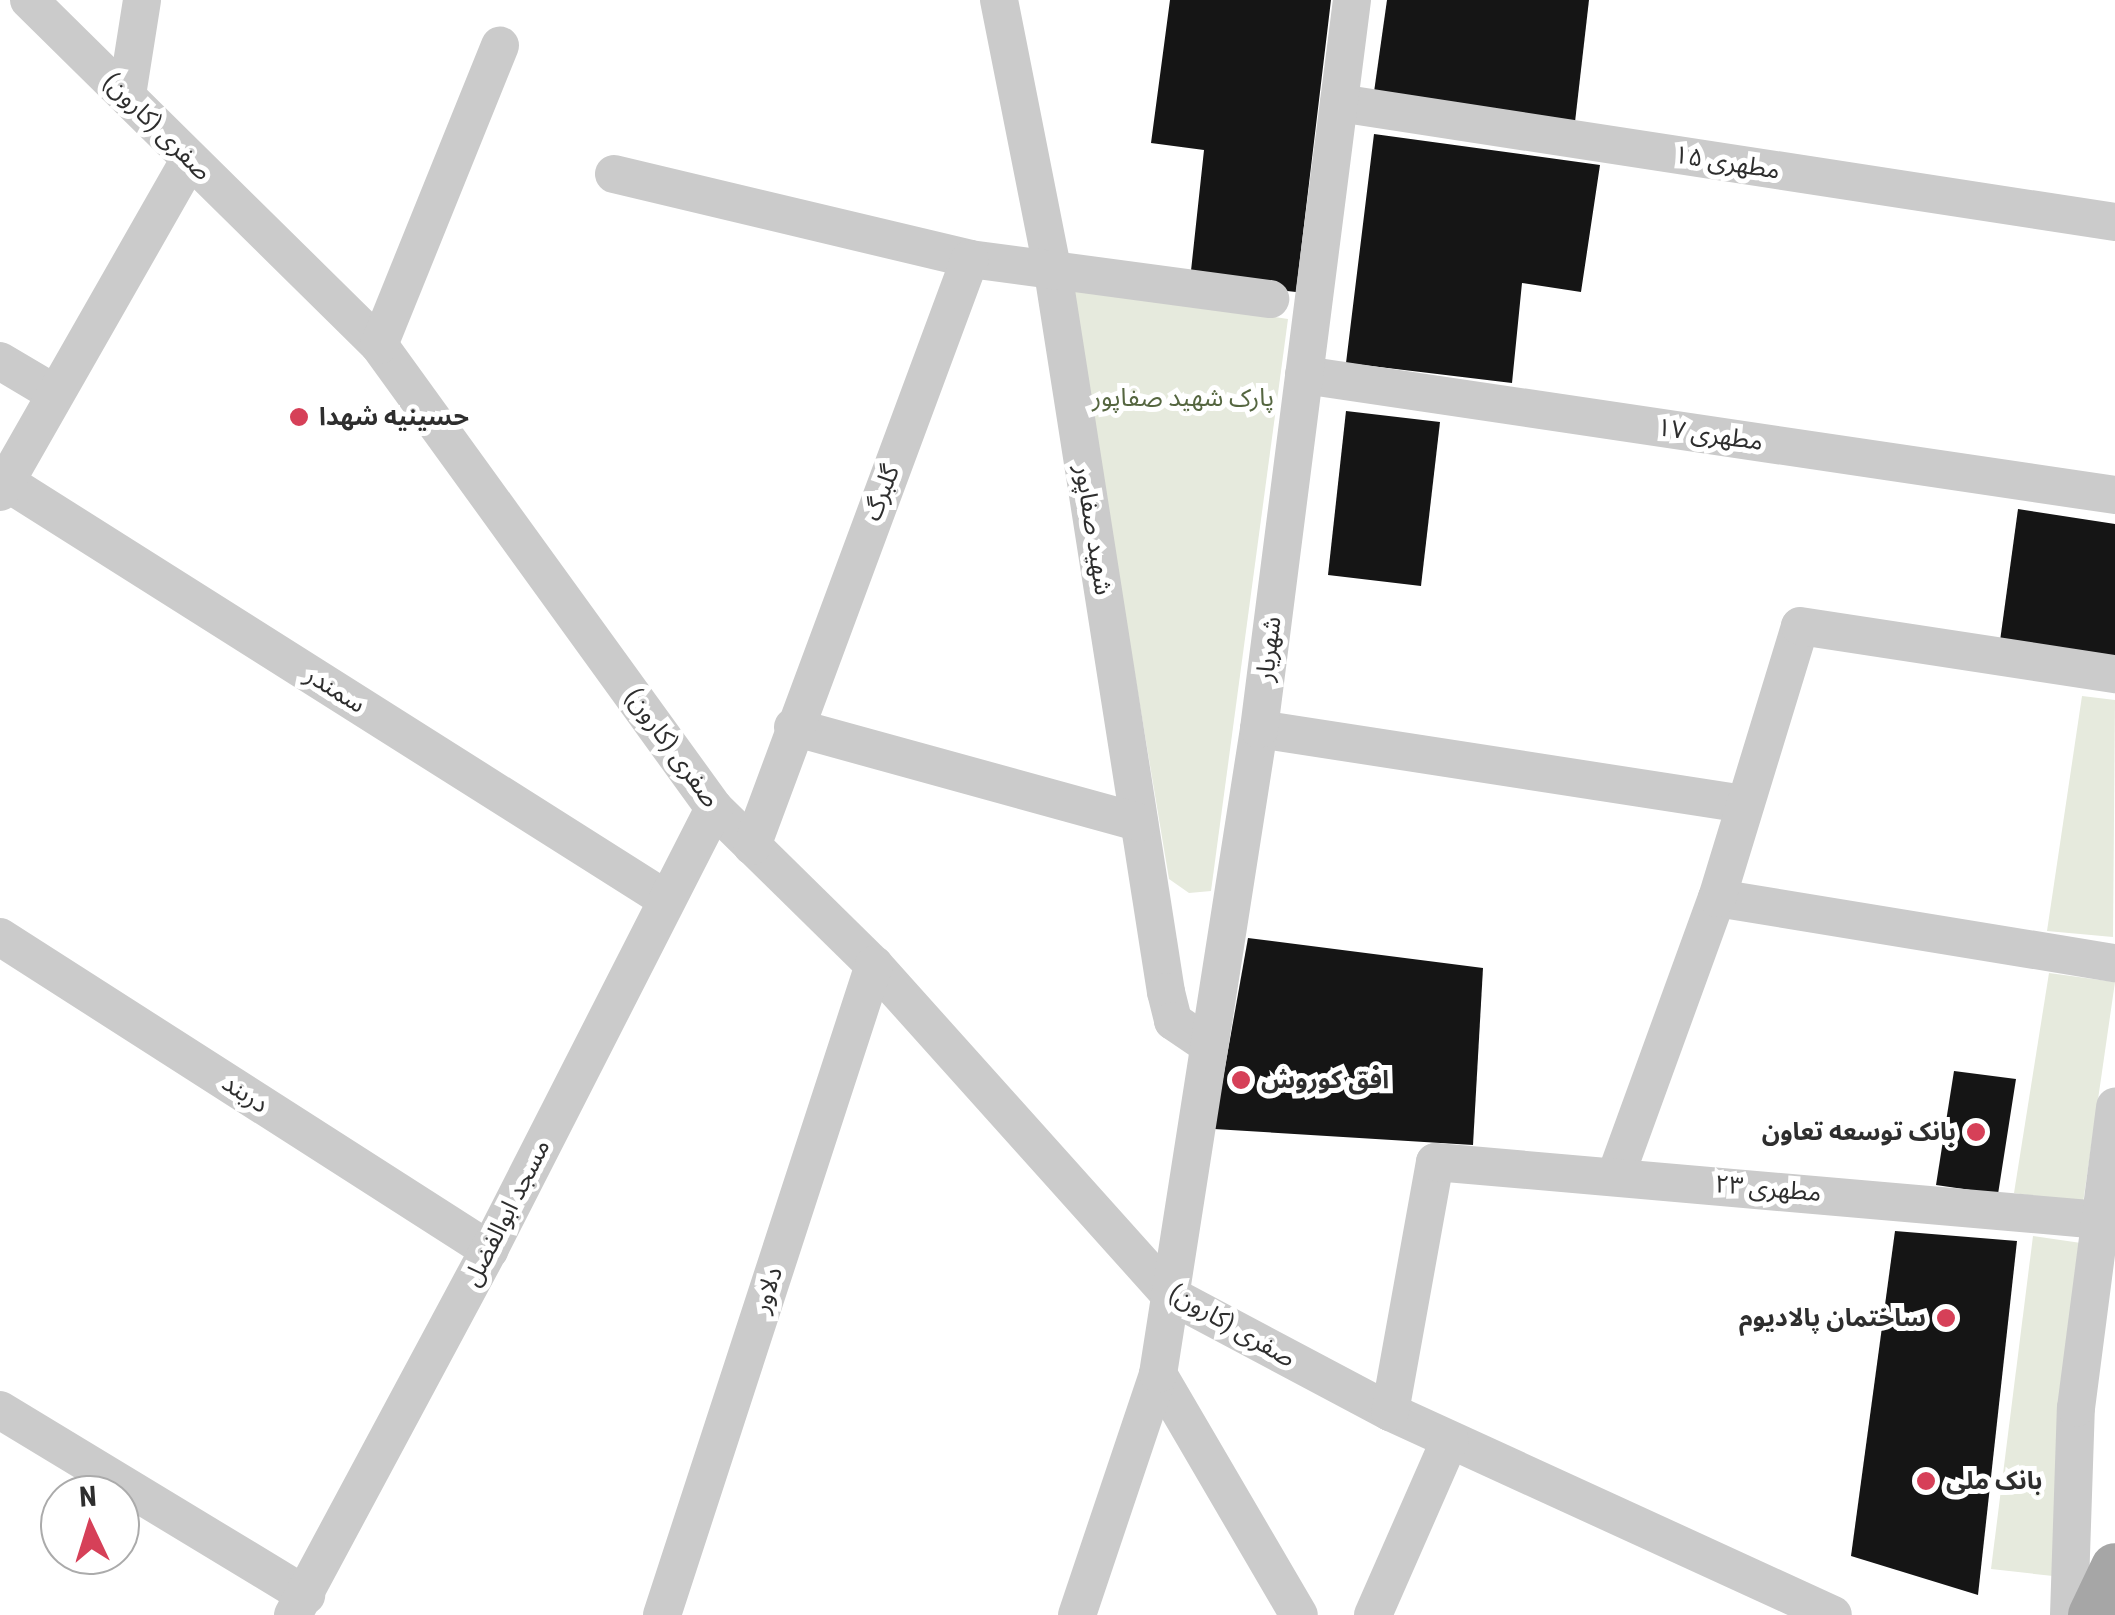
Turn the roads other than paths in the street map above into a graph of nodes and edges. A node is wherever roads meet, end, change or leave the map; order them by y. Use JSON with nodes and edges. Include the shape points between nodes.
{"nodes":[{"id":1,"x":29,"y":0,"type":"edge"},
{"id":2,"x":142,"y":0,"type":"edge"},
{"id":3,"x":1352,"y":0,"type":"edge"},
{"id":4,"x":993,"y":2,"type":"edge"},
{"id":5,"x":500,"y":46,"type":"dead end"},
{"id":6,"x":127,"y":95,"type":"junction"},
{"id":7,"x":1340,"y":103,"type":"junction"},
{"id":8,"x":188,"y":160,"type":"junction"},
{"id":9,"x":614,"y":174,"type":"dead end"},
{"id":10,"x":2115,"y":222,"type":"edge"},
{"id":11,"x":970,"y":259,"type":"junction"},
{"id":12,"x":1053,"y":272,"type":"junction"},
{"id":13,"x":1270,"y":299,"type":"dead end"},
{"id":14,"x":379,"y":345,"type":"junction"},
{"id":15,"x":0,"y":361,"type":"edge"},
{"id":16,"x":1304,"y":375,"type":"junction"},
{"id":17,"x":54,"y":393,"type":"junction"},
{"id":18,"x":3,"y":487,"type":"edge"},
{"id":19,"x":2115,"y":495,"type":"edge"},
{"id":20,"x":2115,"y":674,"type":"edge"},
{"id":21,"x":794,"y":727,"type":"junction"},
{"id":22,"x":1258,"y":729,"type":"junction"},
{"id":23,"x":1742,"y":804,"type":"junction"},
{"id":24,"x":714,"y":808,"type":"junction"},
{"id":25,"x":1139,"y":822,"type":"junction"},
{"id":26,"x":752,"y":846,"type":"junction"},
{"id":27,"x":664,"y":898,"type":"junction"},
{"id":28,"x":1717,"y":898,"type":"junction"},
{"id":29,"x":0,"y":937,"type":"edge"},
{"id":30,"x":2115,"y":964,"type":"edge"},
{"id":31,"x":874,"y":965,"type":"junction"},
{"id":32,"x":1206,"y":1044,"type":"junction"},
{"id":33,"x":2115,"y":1107,"type":"edge"},
{"id":34,"x":1616,"y":1175,"type":"junction"},
{"id":35,"x":2100,"y":1220,"type":"junction"},
{"id":36,"x":489,"y":1250,"type":"junction"},
{"id":37,"x":1170,"y":1295,"type":"junction"},
{"id":38,"x":1158,"y":1374,"type":"junction"},
{"id":39,"x":0,"y":1410,"type":"edge"},
{"id":40,"x":1390,"y":1412,"type":"junction"},
{"id":41,"x":1450,"y":1440,"type":"junction"},
{"id":42,"x":2115,"y":1567,"type":"edge"},
{"id":43,"x":299,"y":1605,"type":"edge"},
{"id":44,"x":2115,"y":1614,"type":"edge"},
{"id":45,"x":662,"y":1615,"type":"edge"},
{"id":46,"x":1078,"y":1615,"type":"edge"},
{"id":47,"x":1299,"y":1615,"type":"edge"},
{"id":48,"x":1373,"y":1615,"type":"edge"},
{"id":49,"x":1833,"y":1615,"type":"edge"},
{"id":50,"x":2069,"y":1615,"type":"edge"},
{"id":51,"x":2092,"y":1615,"type":"edge"},
{"id":52,"x":2106,"y":1615,"type":"edge"}],
"edges":[{"from":1,"to":6,"type":"street","name":"صفری (کارون)"},
{"from":2,"to":6,"type":"street"},
{"from":3,"to":7,"type":"street","name":"شهریار"},
{"from":4,"to":12,"type":"street","name":"شهید صفاپور"},
{"from":5,"to":14,"type":"street"},
{"from":6,"to":8,"type":"street","name":"صفری (کارون)"},
{"from":7,"to":10,"type":"street","name":"مطهری ۱۵"},
{"from":7,"to":16,"type":"street","name":"شهریار"},
{"from":8,"to":14,"type":"street","name":"صفری (کارون)"},
{"from":8,"to":17,"type":"street"},
{"from":9,"to":11,"type":"street"},
{"from":11,"to":12,"type":"street"},
{"from":11,"to":21,"type":"street","name":"گلبرگ"},
{"from":12,"to":13,"type":"street"},
{"from":12,"to":25,"type":"street","name":"شهید صفاپور"},
{"from":14,"to":24,"type":"street","name":"صفری (کارون)"},
{"from":15,"to":17,"type":"street"},
{"from":16,"to":19,"type":"street","name":"مطهری ۱۷"},
{"from":16,"to":22,"type":"street","name":"شهریار"},
{"from":17,"to":18,"type":"street"},
{"from":18,"to":27,"type":"street","name":"سمندر"},
{"from":20,"to":23,"type":"street","via":[[1800,626]]},
{"from":21,"to":25,"type":"street"},
{"from":21,"to":26,"type":"street","name":"گلبرگ"},
{"from":22,"to":23,"type":"street"},
{"from":22,"to":32,"type":"street","name":"شهریار"},
{"from":23,"to":28,"type":"street"},
{"from":24,"to":26,"type":"street","name":"صفری (کارون)"},
{"from":24,"to":27,"type":"street","name":"مسجد ابوالفضل"},
{"from":25,"to":32,"type":"street","name":"شهید صفاپور","via":[[1173,1021]]},
{"from":26,"to":31,"type":"street","name":"صفری (کارون)"},
{"from":27,"to":36,"type":"street","name":"مسجد ابوالفضل"},
{"from":28,"to":30,"type":"street"},
{"from":28,"to":34,"type":"street"},
{"from":29,"to":36,"type":"street","name":"دربند"},
{"from":31,"to":37,"type":"street","name":"صفری (کارون)"},
{"from":31,"to":45,"type":"street","name":"دلاور"},
{"from":32,"to":37,"type":"street","name":"شهریار"},
{"from":33,"to":35,"type":"street"},
{"from":34,"to":35,"type":"street","name":"مطهری ۲۳"},
{"from":34,"to":40,"type":"street","name":"مطهری ۲۳","via":[[1435,1162]]},
{"from":35,"to":50,"type":"street","via":[[2076,1408]]},
{"from":36,"to":43,"type":"street","name":"مسجد ابوالفضل"},
{"from":37,"to":38,"type":"street","name":"شهریار"},
{"from":37,"to":40,"type":"street","name":"صفری (کارون)"},
{"from":38,"to":46,"type":"street","name":"شهریار"},
{"from":38,"to":47,"type":"street"},
{"from":39,"to":43,"type":"street"},
{"from":40,"to":41,"type":"street","name":"صفری (کارون)"},
{"from":41,"to":48,"type":"street"},
{"from":41,"to":49,"type":"street","name":"صفری (کارون)"},
{"from":42,"to":51,"type":"main road"},
{"from":44,"to":52,"type":"main road"}]}
